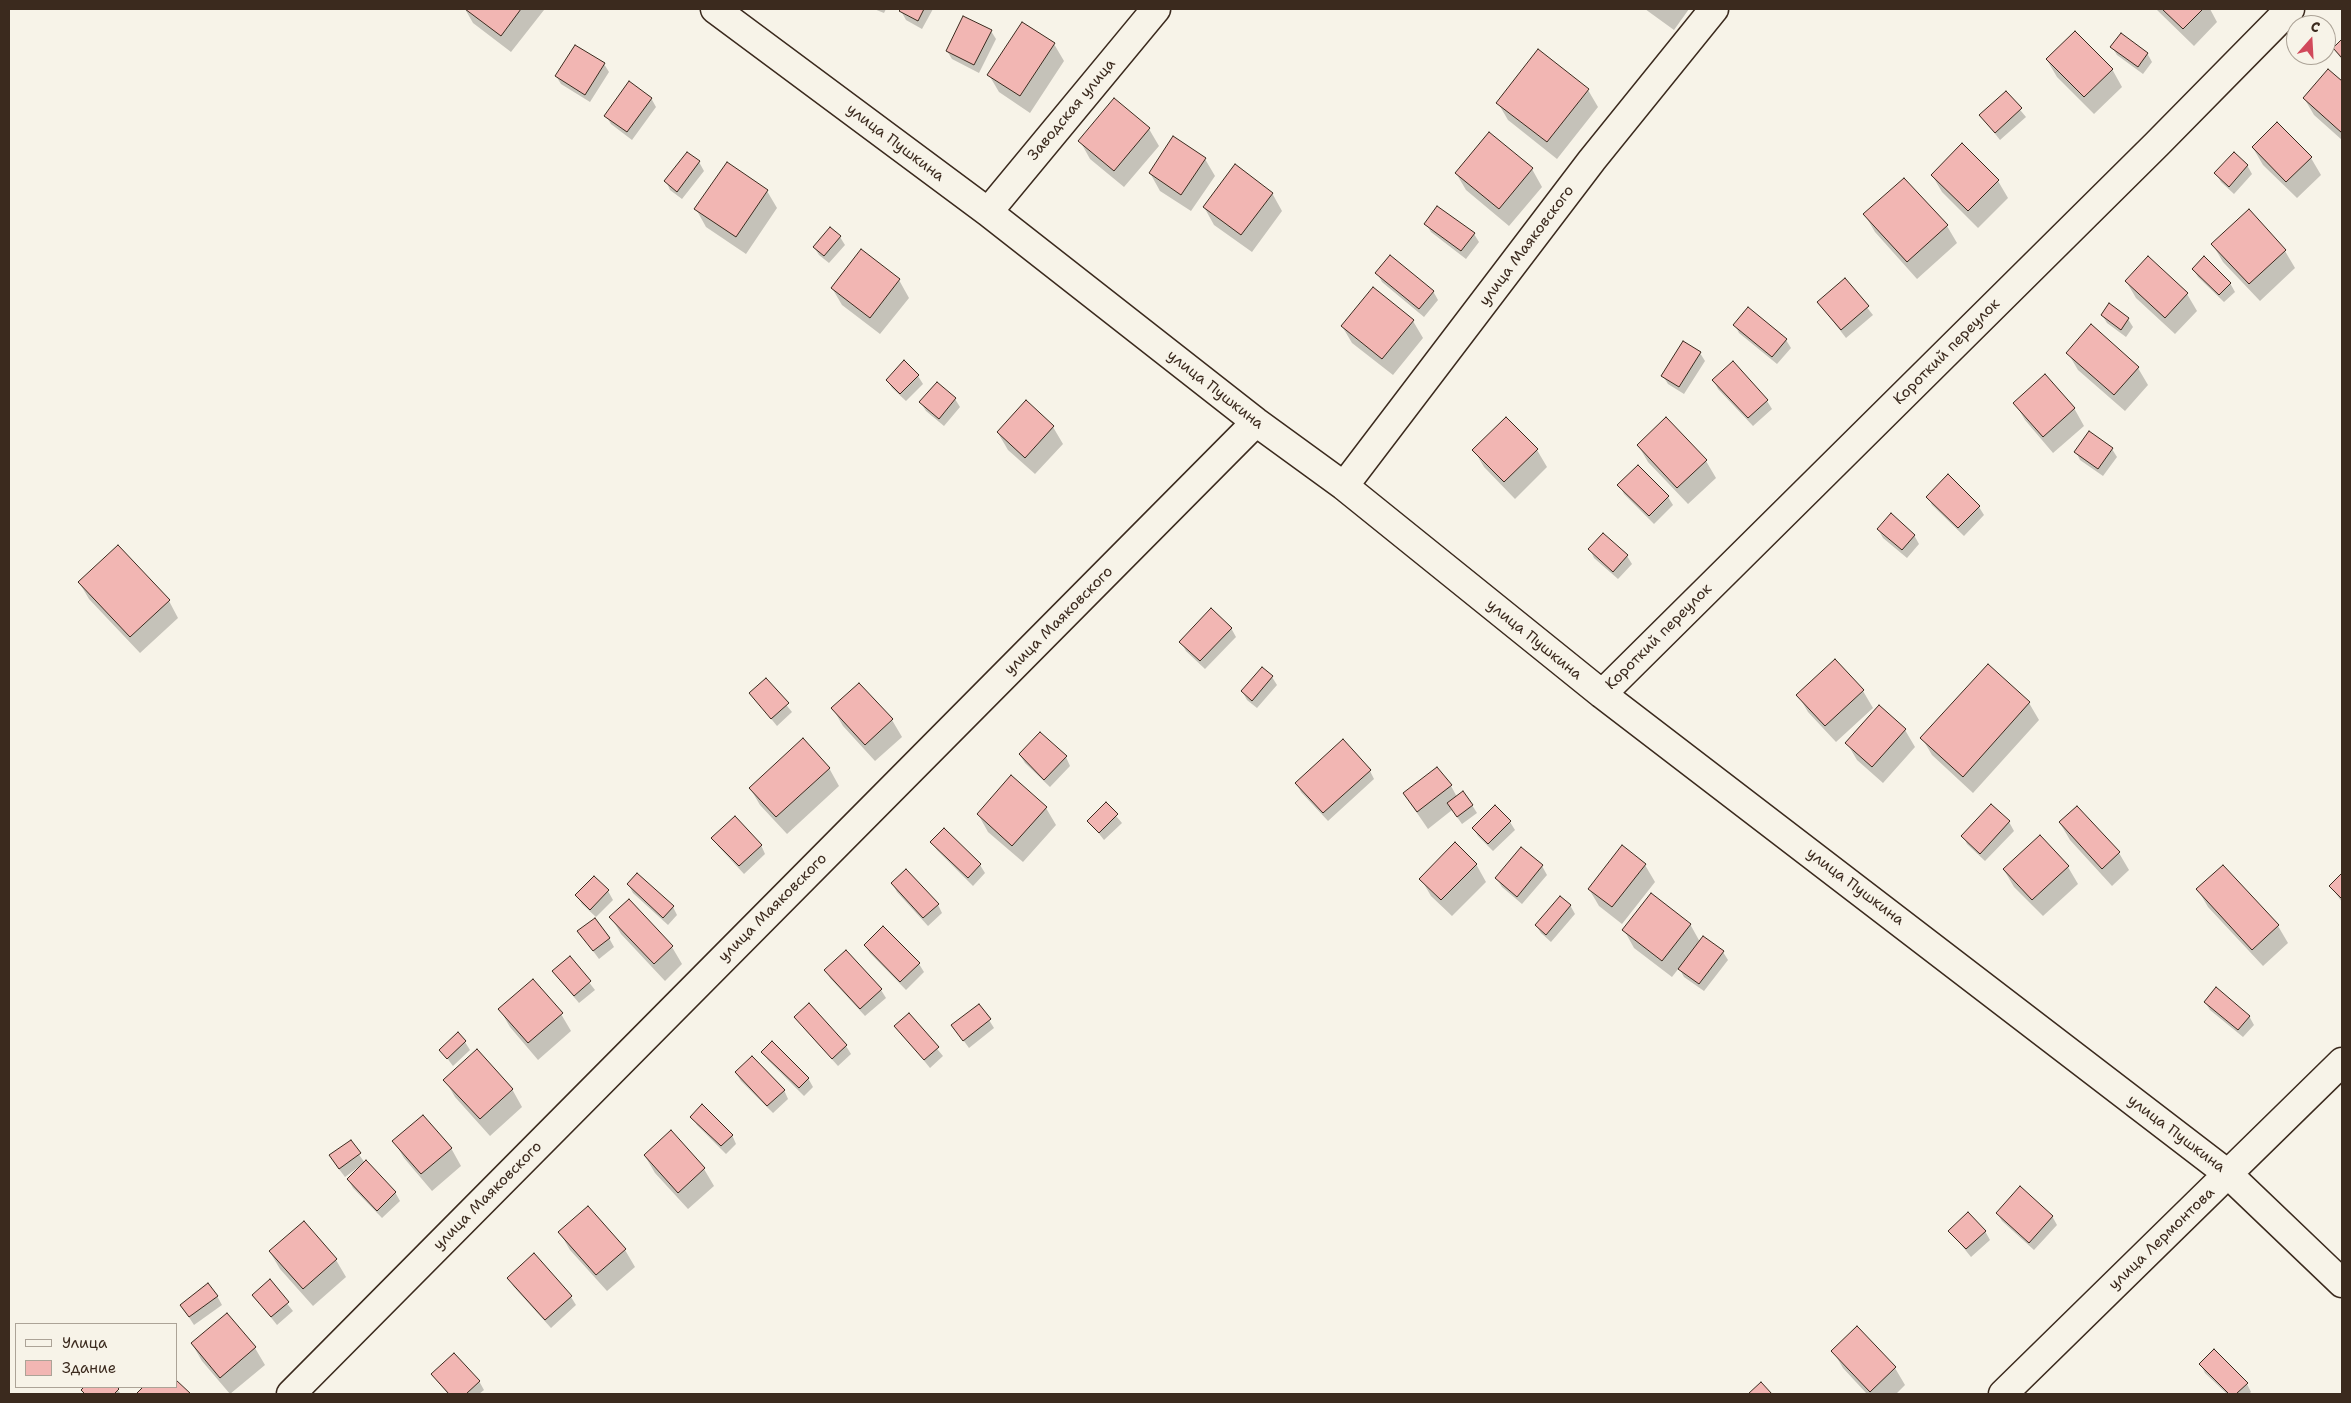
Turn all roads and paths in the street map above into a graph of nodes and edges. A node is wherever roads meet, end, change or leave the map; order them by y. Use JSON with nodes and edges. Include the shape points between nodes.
{"nodes":[{"id":1,"x":716,"y":9,"type":"edge"},
{"id":2,"x":1156,"y":9,"type":"edge"},
{"id":3,"x":1714,"y":9,"type":"edge"},
{"id":4,"x":2290,"y":9,"type":"edge"},
{"id":5,"x":988,"y":212,"type":"junction"},
{"id":6,"x":1256,"y":422,"type":"junction"},
{"id":7,"x":1344,"y":486,"type":"junction"},
{"id":8,"x":1602,"y":694,"type":"junction"},
{"id":9,"x":2342,"y":1062,"type":"edge"},
{"id":10,"x":2228,"y":1174,"type":"junction"},
{"id":11,"x":2342,"y":1283,"type":"edge"},
{"id":12,"x":291,"y":1394,"type":"edge"},
{"id":13,"x":2002,"y":1394,"type":"edge"}],
"edges":[{"from":1,"to":5,"type":"street","name":"улица Пушкина"},
{"from":2,"to":5,"type":"street","name":"Заводская улица"},
{"from":3,"to":7,"type":"street","name":"улица Маяковского","via":[[1592,160]]},
{"from":4,"to":8,"type":"street","name":"Короткий переулок"},
{"from":5,"to":6,"type":"street","name":"улица Пушкина"},
{"from":6,"to":7,"type":"street","name":"улица Пушкина"},
{"from":6,"to":12,"type":"street","name":"улица Маяковского"},
{"from":7,"to":8,"type":"street","name":"улица Пушкина"},
{"from":8,"to":10,"type":"street","name":"улица Пушкина"},
{"from":9,"to":10,"type":"street","name":"улица Лермонтова"},
{"from":10,"to":11,"type":"street","name":"улица Пушкина"},
{"from":10,"to":13,"type":"street","name":"улица Лермонтова"}]}
